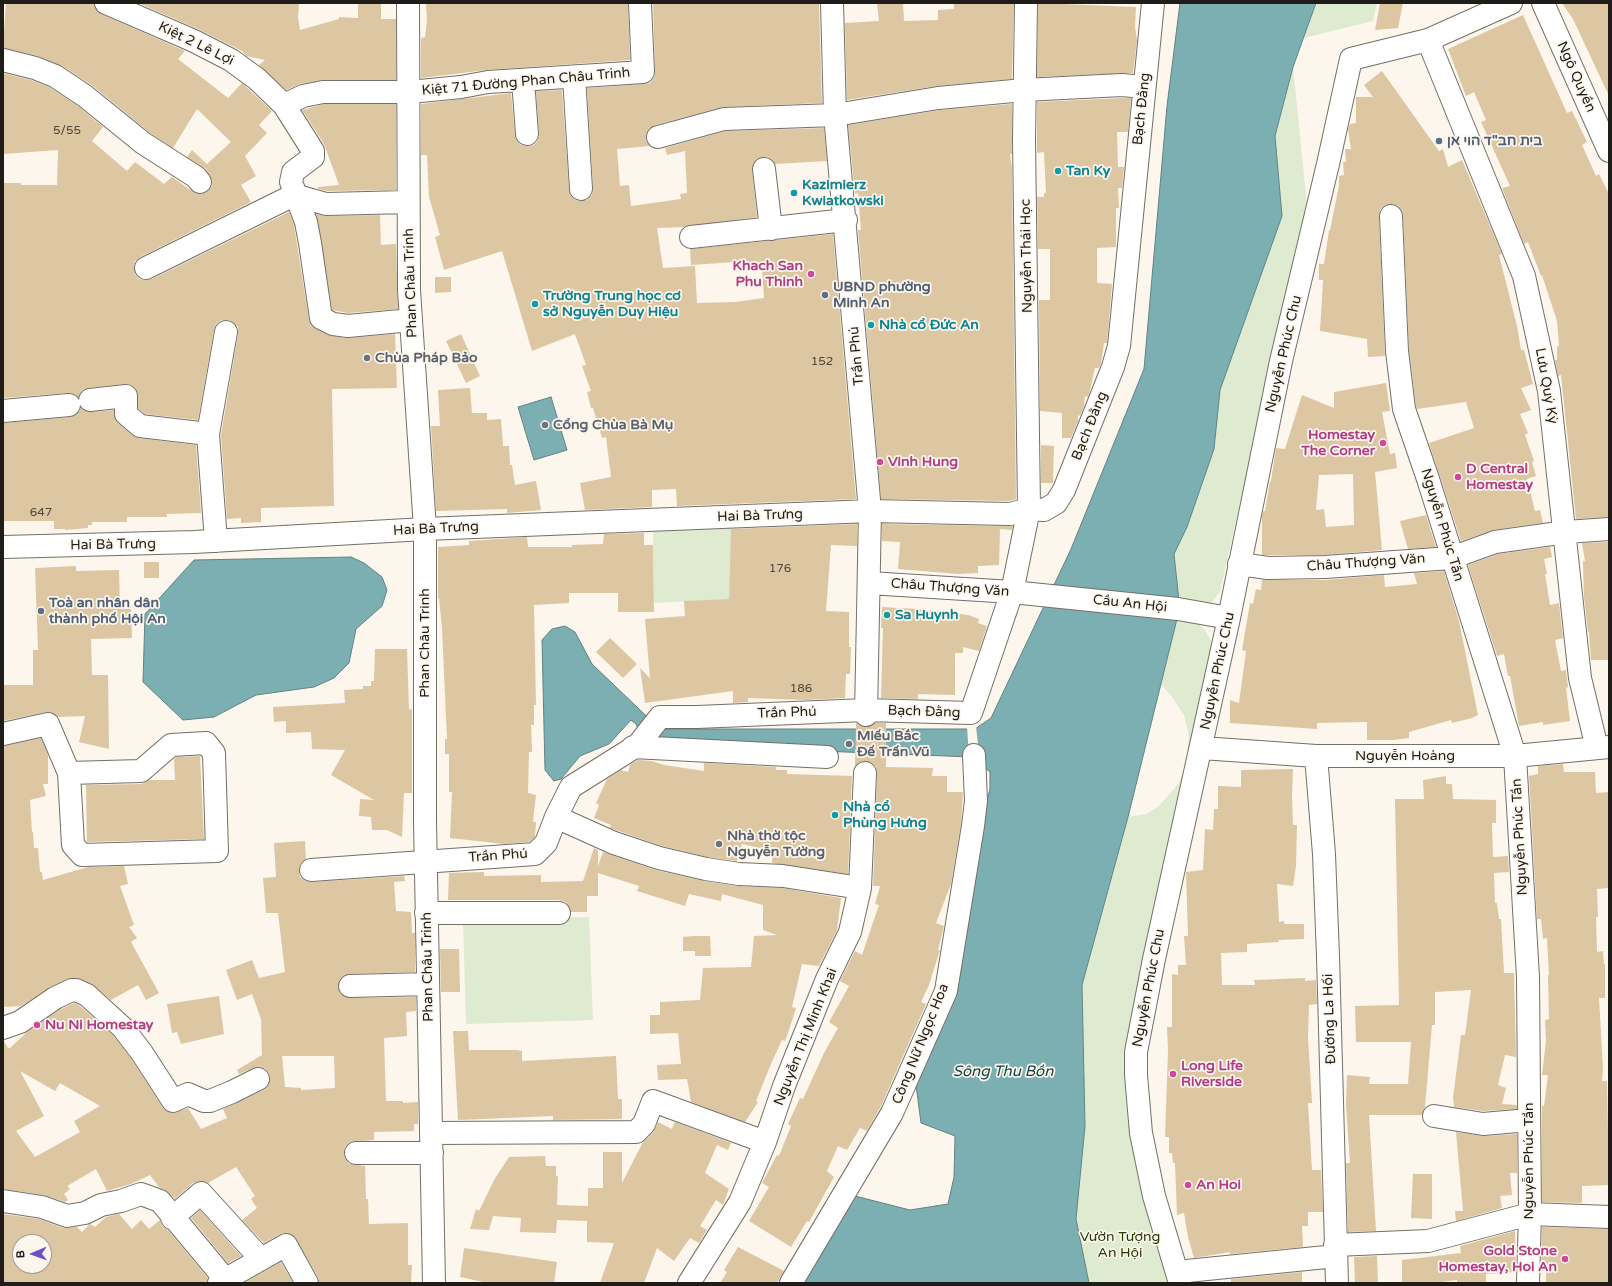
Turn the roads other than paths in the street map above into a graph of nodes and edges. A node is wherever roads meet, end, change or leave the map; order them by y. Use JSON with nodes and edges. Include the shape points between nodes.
{"nodes":[{"id":1,"x":106,"y":3,"type":"edge"},
{"id":2,"x":408,"y":3,"type":"edge"},
{"id":3,"x":640,"y":3,"type":"edge"},
{"id":4,"x":832,"y":3,"type":"edge"},
{"id":5,"x":1026,"y":3,"type":"edge"},
{"id":6,"x":1153,"y":3,"type":"edge"},
{"id":7,"x":1511,"y":3,"type":"edge"},
{"id":8,"x":1543,"y":3,"type":"edge"},
{"id":9,"x":1428,"y":40,"type":"junction"},
{"id":10,"x":3,"y":60,"type":"edge"},
{"id":11,"x":574,"y":77,"type":"junction"},
{"id":12,"x":523,"y":80,"type":"junction"},
{"id":13,"x":1144,"y":87,"type":"junction"},
{"id":14,"x":1024,"y":90,"type":"junction"},
{"id":15,"x":410,"y":92,"type":"junction"},
{"id":16,"x":284,"y":105,"type":"junction"},
{"id":17,"x":835,"y":114,"type":"junction"},
{"id":18,"x":527,"y":134,"type":"dead end"},
{"id":19,"x":658,"y":137,"type":"dead end"},
{"id":20,"x":1609,"y":151,"type":"edge"},
{"id":21,"x":764,"y":169,"type":"dead end"},
{"id":22,"x":200,"y":182,"type":"dead end"},
{"id":23,"x":581,"y":189,"type":"dead end"},
{"id":24,"x":294,"y":195,"type":"junction"},
{"id":25,"x":408,"y":202,"type":"junction"},
{"id":26,"x":1391,"y":216,"type":"dead end"},
{"id":27,"x":846,"y":220,"type":"junction"},
{"id":28,"x":771,"y":228,"type":"junction"},
{"id":29,"x":691,"y":237,"type":"dead end"},
{"id":30,"x":146,"y":268,"type":"dead end"},
{"id":31,"x":411,"y":320,"type":"junction"},
{"id":32,"x":226,"y":332,"type":"dead end"},
{"id":33,"x":90,"y":400,"type":"dead end"},
{"id":34,"x":69,"y":405,"type":"dead end"},
{"id":35,"x":3,"y":410,"type":"edge"},
{"id":36,"x":208,"y":434,"type":"junction"},
{"id":37,"x":1029,"y":509,"type":"junction"},
{"id":38,"x":870,"y":511,"type":"junction"},
{"id":39,"x":425,"y":529,"type":"junction"},
{"id":40,"x":1609,"y":529,"type":"edge"},
{"id":41,"x":1566,"y":532,"type":"junction"},
{"id":42,"x":216,"y":541,"type":"junction"},
{"id":43,"x":3,"y":547,"type":"edge"},
{"id":44,"x":1451,"y":558,"type":"junction"},
{"id":45,"x":1239,"y":564,"type":"junction"},
{"id":46,"x":869,"y":583,"type":"junction"},
{"id":47,"x":1021,"y":593,"type":"junction"},
{"id":48,"x":1229,"y":618,"type":"junction"},
{"id":49,"x":866,"y":712,"type":"junction"},
{"id":50,"x":3,"y":734,"type":"edge"},
{"id":51,"x":635,"y":746,"type":"junction"},
{"id":52,"x":1202,"y":748,"type":"junction"},
{"id":53,"x":1603,"y":748,"type":"edge"},
{"id":54,"x":974,"y":754,"type":"dead end"},
{"id":55,"x":1316,"y":756,"type":"junction"},
{"id":56,"x":1515,"y":756,"type":"junction"},
{"id":57,"x":828,"y":758,"type":"dead end"},
{"id":58,"x":69,"y":773,"type":"junction"},
{"id":59,"x":865,"y":773,"type":"dead end"},
{"id":60,"x":556,"y":817,"type":"junction"},
{"id":61,"x":426,"y":861,"type":"junction"},
{"id":62,"x":311,"y":870,"type":"dead end"},
{"id":63,"x":860,"y":888,"type":"junction"},
{"id":64,"x":426,"y":913,"type":"junction"},
{"id":65,"x":559,"y":913,"type":"dead end"},
{"id":66,"x":428,"y":984,"type":"junction"},
{"id":67,"x":350,"y":986,"type":"dead end"},
{"id":68,"x":3,"y":1028,"type":"edge"},
{"id":69,"x":258,"y":1079,"type":"dead end"},
{"id":70,"x":1434,"y":1116,"type":"dead end"},
{"id":71,"x":1529,"y":1120,"type":"junction"},
{"id":72,"x":765,"y":1142,"type":"junction"},
{"id":73,"x":431,"y":1143,"type":"junction"},
{"id":74,"x":356,"y":1153,"type":"dead end"},
{"id":75,"x":3,"y":1201,"type":"edge"},
{"id":76,"x":1530,"y":1214,"type":"junction"},
{"id":77,"x":1609,"y":1217,"type":"edge"},
{"id":78,"x":172,"y":1218,"type":"junction"},
{"id":79,"x":1336,"y":1251,"type":"junction"},
{"id":80,"x":261,"y":1259,"type":"junction"},
{"id":81,"x":1178,"y":1278,"type":"edge"},
{"id":82,"x":222,"y":1281,"type":"edge"},
{"id":83,"x":307,"y":1283,"type":"edge"},
{"id":84,"x":434,"y":1283,"type":"edge"},
{"id":85,"x":689,"y":1283,"type":"edge"},
{"id":86,"x":791,"y":1283,"type":"edge"},
{"id":87,"x":1337,"y":1283,"type":"edge"},
{"id":88,"x":1528,"y":1283,"type":"edge"}],
"edges":[{"from":1,"to":16,"type":"street","name":"Kiệt 2 Lê Lợi","via":[[231,60],[257,79]]},
{"from":2,"to":15,"type":"street","name":"Phan Châu Trinh"},
{"from":3,"to":11,"type":"street","name":"Kiệt 71 Đường Phan Châu Trinh","via":[[643,72]]},
{"from":4,"to":17,"type":"street","name":"Trần Phú"},
{"from":5,"to":14,"type":"street","name":"Nguyễn Thái Học"},
{"from":6,"to":13,"type":"street","name":"Bạch Đằng"},
{"from":7,"to":9,"type":"street"},
{"from":8,"to":20,"type":"street","name":"Ngô Quyền"},
{"from":9,"to":41,"type":"street","name":"Lưu Quý Kỳ","via":[[1524,276],[1550,391]]},
{"from":9,"to":45,"type":"street","name":"Nguyễn Phúc Chu","via":[[1351,59],[1281,361]]},
{"from":10,"to":22,"type":"street","via":[[55,76],[85,96],[143,143]]},
{"from":11,"to":12,"type":"street","name":"Kiệt 71 Đường Phan Châu Trinh"},
{"from":11,"to":23,"type":"street"},
{"from":12,"to":15,"type":"street","name":"Kiệt 71 Đường Phan Châu Trinh"},
{"from":12,"to":18,"type":"street"},
{"from":13,"to":14,"type":"street","via":[[1122,85]]},
{"from":13,"to":37,"type":"street","name":"Bạch Đằng","via":[[1119,346],[1064,490],[1056,503],[1044,510]]},
{"from":14,"to":17,"type":"street","via":[[938,98]]},
{"from":14,"to":37,"type":"street","name":"Nguyễn Thái Học"},
{"from":15,"to":16,"type":"street","name":"Kiệt 71 Đường Phan Châu Trinh","via":[[323,92],[303,96]]},
{"from":15,"to":25,"type":"street","name":"Phan Châu Trinh"},
{"from":16,"to":24,"type":"street","name":"Kiệt 2 Lê Lợi","via":[[314,154],[293,172],[291,182]]},
{"from":17,"to":19,"type":"street","via":[[724,119]]},
{"from":17,"to":27,"type":"street","name":"Trần Phú"},
{"from":21,"to":28,"type":"street"},
{"from":24,"to":25,"type":"street","via":[[326,204]]},
{"from":24,"to":30,"type":"street"},
{"from":24,"to":31,"type":"street","via":[[306,222],[321,318],[333,324],[348,326]]},
{"from":25,"to":31,"type":"street","name":"Phan Châu Trinh"},
{"from":26,"to":44,"type":"street","name":"Nguyễn Phúc Tần","via":[[1397,351],[1404,409]]},
{"from":27,"to":28,"type":"street"},
{"from":27,"to":38,"type":"street","name":"Trần Phú"},
{"from":28,"to":29,"type":"street"},
{"from":31,"to":39,"type":"street","name":"Phan Châu Trinh"},
{"from":32,"to":36,"type":"street"},
{"from":33,"to":36,"type":"street","via":[[126,396],[126,414],[140,426]]},
{"from":34,"to":35,"type":"street"},
{"from":36,"to":42,"type":"street"},
{"from":37,"to":38,"type":"street","name":"Hai Bà Trưng","via":[[1010,514]]},
{"from":37,"to":47,"type":"street","name":"Bạch Đằng"},
{"from":38,"to":39,"type":"street","name":"Hai Bà Trưng"},
{"from":38,"to":46,"type":"street","name":"Trần Phú"},
{"from":39,"to":42,"type":"street","name":"Hai Bà Trưng"},
{"from":39,"to":61,"type":"street","name":"Phan Châu Trinh"},
{"from":40,"to":41,"type":"street","name":"Châu Thượng Văn"},
{"from":41,"to":44,"type":"street","name":"Châu Thượng Văn","via":[[1495,542]]},
{"from":41,"to":53,"type":"street","name":"Lưu Quý Kỳ","via":[[1580,678]]},
{"from":42,"to":43,"type":"street","name":"Hai Bà Trưng"},
{"from":44,"to":45,"type":"street","name":"Châu Thượng Văn","via":[[1325,567],[1268,568]]},
{"from":44,"to":56,"type":"street","name":"Nguyễn Phúc Tần"},
{"from":45,"to":48,"type":"street","name":"Nguyễn Phúc Chu"},
{"from":46,"to":47,"type":"street","name":"Châu Thượng Văn"},
{"from":46,"to":49,"type":"street","name":"Trần Phú"},
{"from":47,"to":48,"type":"street","name":"Cầu An Hội","via":[[1178,608]]},
{"from":47,"to":49,"type":"street","name":"Bạch Đằng","via":[[971,713]]},
{"from":48,"to":52,"type":"street","name":"Nguyễn Phúc Chu"},
{"from":49,"to":51,"type":"street","name":"Trần Phú","via":[[660,717]]},
{"from":50,"to":58,"type":"street","via":[[48,724]]},
{"from":51,"to":57,"type":"street"},
{"from":51,"to":60,"type":"street","name":"Trần Phú","via":[[571,787]]},
{"from":52,"to":55,"type":"street","name":"Nguyễn Hoàng"},
{"from":52,"to":81,"type":"street","name":"Nguyễn Phúc Chu","via":[[1154,959],[1136,1052],[1141,1133],[1154,1196]]},
{"from":53,"to":56,"type":"street","name":"Nguyễn Hoàng"},
{"from":54,"to":86,"type":"street","name":"Công Nữ Ngọc Hoa","via":[[976,802],[946,991],[892,1113]]},
{"from":55,"to":56,"type":"street","name":"Nguyễn Hoàng"},
{"from":55,"to":79,"type":"street","name":"Đường La Hối","via":[[1324,854]]},
{"from":56,"to":71,"type":"street","name":"Nguyễn Phúc Tần","via":[[1528,977]]},
{"from":58,"to":58,"type":"street","via":[[73,844],[82,855],[217,851],[214,753],[206,743],[171,745],[141,772]]},
{"from":59,"to":63,"type":"street","name":"Nguyễn Thị Minh Khai"},
{"from":60,"to":61,"type":"street","name":"Trần Phú","via":[[546,843],[535,854]]},
{"from":60,"to":63,"type":"street","via":[[614,843],[706,869],[783,876]]},
{"from":61,"to":62,"type":"street","name":"Trần Phú"},
{"from":61,"to":64,"type":"street","name":"Phan Châu Trinh"},
{"from":63,"to":72,"type":"street","name":"Nguyễn Thị Minh Khai","via":[[850,932],[784,1086]]},
{"from":64,"to":65,"type":"street"},
{"from":64,"to":66,"type":"street","name":"Phan Châu Trinh"},
{"from":66,"to":67,"type":"street"},
{"from":66,"to":73,"type":"street","name":"Phan Châu Trinh"},
{"from":68,"to":69,"type":"street","via":[[20,1022],[55,998],[76,990],[87,995],[123,1028],[172,1101],[188,1094],[210,1101]]},
{"from":70,"to":71,"type":"street","via":[[1483,1124]]},
{"from":71,"to":76,"type":"street","name":"Nguyễn Phúc Tần"},
{"from":72,"to":73,"type":"street","via":[[653,1101],[644,1124],[636,1132]]},
{"from":72,"to":85,"type":"street","name":"Nguyễn Thị Minh Khai","via":[[740,1202]]},
{"from":73,"to":74,"type":"street"},
{"from":73,"to":84,"type":"street","name":"Phan Châu Trinh"},
{"from":75,"to":78,"type":"street","via":[[42,1207],[67,1216],[85,1213],[101,1205],[141,1194],[160,1201]]},
{"from":76,"to":77,"type":"street"},
{"from":76,"to":79,"type":"street","via":[[1428,1241]]},
{"from":76,"to":88,"type":"street","name":"Nguyễn Phúc Tần"},
{"from":78,"to":80,"type":"street","via":[[202,1193]]},
{"from":78,"to":82,"type":"street"},
{"from":79,"to":81,"type":"street"},
{"from":79,"to":87,"type":"street","name":"Đường La Hối"},
{"from":80,"to":82,"type":"street"},
{"from":80,"to":83,"type":"street","via":[[286,1245]]}]}
